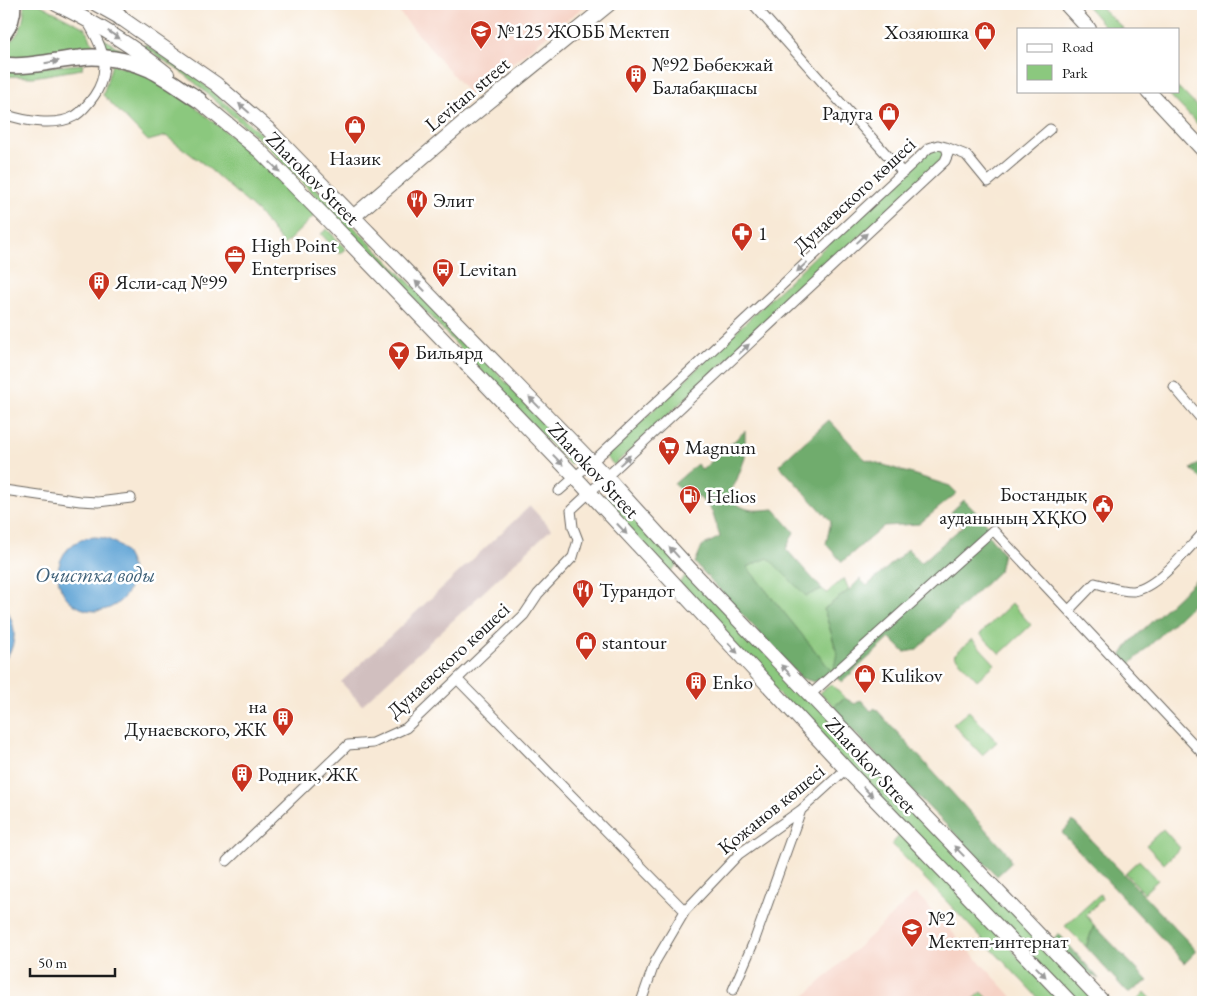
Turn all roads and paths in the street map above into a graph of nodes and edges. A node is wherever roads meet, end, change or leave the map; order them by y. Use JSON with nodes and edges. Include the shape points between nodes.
{"nodes":[{"id":1,"x":13,"y":4,"type":"edge"},
{"id":2,"x":56,"y":4,"type":"edge"},
{"id":3,"x":96,"y":4,"type":"edge"},
{"id":4,"x":109,"y":4,"type":"edge"},
{"id":5,"x":608,"y":4,"type":"edge"},
{"id":6,"x":754,"y":4,"type":"edge"},
{"id":7,"x":1066,"y":4,"type":"edge"},
{"id":8,"x":86,"y":18,"type":"junction"},
{"id":9,"x":121,"y":18,"type":"junction"},
{"id":10,"x":1088,"y":28,"type":"edge"},
{"id":11,"x":4,"y":33,"type":"edge"},
{"id":12,"x":103,"y":57,"type":"junction"},
{"id":13,"x":4,"y":64,"type":"edge"},
{"id":14,"x":1149,"y":92,"type":"edge"},
{"id":15,"x":199,"y":100,"type":"junction"},
{"id":16,"x":4,"y":114,"type":"edge"},
{"id":17,"x":1050,"y":129,"type":"dead end"},
{"id":18,"x":946,"y":147,"type":"junction"},
{"id":19,"x":1203,"y":150,"type":"edge"},
{"id":20,"x":902,"y":173,"type":"junction"},
{"id":21,"x":353,"y":217,"type":"junction"},
{"id":22,"x":1174,"y":388,"type":"dead end"},
{"id":23,"x":1203,"y":421,"type":"edge"},
{"id":24,"x":592,"y":462,"type":"junction"},
{"id":25,"x":575,"y":477,"type":"junction"},
{"id":26,"x":606,"y":477,"type":"junction"},
{"id":27,"x":4,"y":490,"type":"edge"},
{"id":28,"x":559,"y":490,"type":"dead end"},
{"id":29,"x":589,"y":493,"type":"junction"},
{"id":30,"x":131,"y":498,"type":"dead end"},
{"id":31,"x":1203,"y":533,"type":"edge"},
{"id":32,"x":688,"y":567,"type":"junction"},
{"id":33,"x":672,"y":582,"type":"junction"},
{"id":34,"x":1069,"y":610,"type":"junction"},
{"id":35,"x":457,"y":679,"type":"junction"},
{"id":36,"x":810,"y":695,"type":"junction"},
{"id":37,"x":1203,"y":754,"type":"edge"},
{"id":38,"x":846,"y":769,"type":"junction"},
{"id":39,"x":802,"y":810,"type":"junction"},
{"id":40,"x":227,"y":861,"type":"dead end"},
{"id":41,"x":685,"y":911,"type":"junction"},
{"id":42,"x":734,"y":990,"type":"dead end"},
{"id":43,"x":641,"y":1002,"type":"edge"},
{"id":44,"x":1070,"y":1002,"type":"edge"},
{"id":45,"x":1103,"y":1002,"type":"edge"}],
"edges":[{"from":1,"to":11,"type":"main road","via":[[10,24]]},
{"from":2,"to":8,"type":"main road","name":"Zharokov Street"},
{"from":3,"to":9,"type":"main road","name":"Zharokov Street"},
{"from":4,"to":9,"type":"main road"},
{"from":5,"to":21,"type":"main road","name":"Levitan street"},
{"from":6,"to":20,"type":"street"},
{"from":7,"to":10,"type":"main road"},
{"from":8,"to":12,"type":"street"},
{"from":8,"to":15,"type":"main road","name":"Zharokov Street","one_way":true,"via":[[146,57]]},
{"from":21,"to":9,"type":"main road","name":"Zharokov Street","one_way":true,"via":[[269,130],[216,84]]},
{"from":13,"to":12,"type":"main road","one_way":true,"via":[[17,66]]},
{"from":12,"to":15,"type":"main road","via":[[148,68]]},
{"from":12,"to":16,"type":"street","via":[[103,76],[98,90],[78,115],[52,122]]},
{"from":14,"to":19,"type":"main road"},
{"from":15,"to":25,"type":"main road","name":"Zharokov Street","one_way":true,"via":[[260,151],[294,185]]},
{"from":17,"to":18,"type":"street","via":[[988,182],[966,155]]},
{"from":18,"to":20,"type":"street","name":"Дунаевского көшесі","via":[[929,148]]},
{"from":26,"to":18,"type":"street","name":"Дунаевского көшесі","one_way":true,"via":[[945,161]]},
{"from":20,"to":24,"type":"street","name":"Дунаевского көшесі","one_way":true},
{"from":24,"to":21,"type":"main road","name":"Zharokov Street","one_way":true},
{"from":22,"to":23,"type":"street"},
{"from":24,"to":25,"type":"street","name":"Дунаевского көшесі"},
{"from":24,"to":26,"type":"main road","name":"Zharokov Street"},
{"from":25,"to":28,"type":"street","name":"Дунаевского көшесі"},
{"from":25,"to":29,"type":"main road","name":"Zharokov Street"},
{"from":26,"to":29,"type":"street","name":"Дунаевского көшесі"},
{"from":32,"to":26,"type":"main road","name":"Zharokov Street","one_way":true},
{"from":27,"to":30,"type":"street","via":[[80,501]]},
{"from":29,"to":33,"type":"main road","name":"Zharokov Street","one_way":true},
{"from":29,"to":35,"type":"street","name":"Дунаевского көшесі","via":[[571,510],[578,540],[573,557],[538,594],[524,615]]},
{"from":31,"to":34,"type":"street","via":[[1151,584],[1134,591],[1096,583]]},
{"from":32,"to":33,"type":"main road"},
{"from":36,"to":32,"type":"main road","name":"Zharokov Street","one_way":true},
{"from":33,"to":38,"type":"main road","name":"Zharokov Street","one_way":true},
{"from":34,"to":36,"type":"street","via":[[993,530]]},
{"from":34,"to":37,"type":"street"},
{"from":35,"to":40,"type":"street","name":"Дунаевского көшесі","via":[[406,728],[373,743],[348,744]]},
{"from":35,"to":41,"type":"street"},
{"from":45,"to":36,"type":"main road","name":"Zharokov Street","one_way":true},
{"from":38,"to":39,"type":"street","name":"Қожанов көшесі"},
{"from":38,"to":44,"type":"main road","name":"Zharokov Street","one_way":true},
{"from":39,"to":41,"type":"street","name":"Қожанов көшесі","via":[[739,854]]},
{"from":39,"to":42,"type":"street"},
{"from":41,"to":43,"type":"street","name":"Қожанов көшесі","via":[[655,962]]}]}
